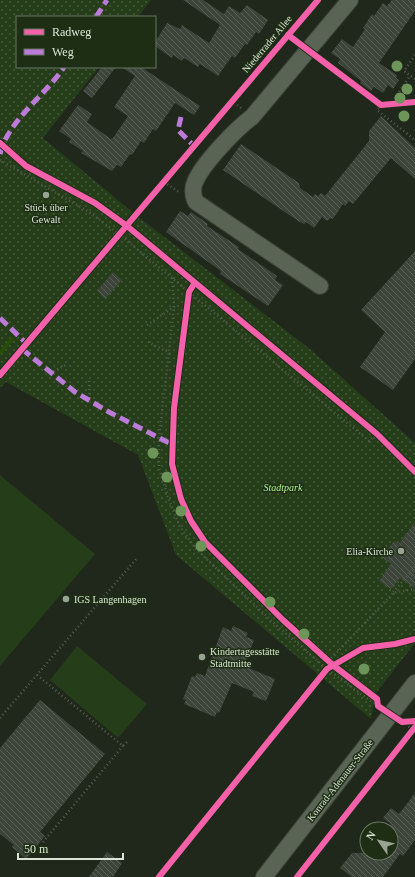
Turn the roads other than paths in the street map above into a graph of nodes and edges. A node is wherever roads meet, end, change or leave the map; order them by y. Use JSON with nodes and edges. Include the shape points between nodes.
{"nodes":[{"id":1,"x":350,"y":0,"type":"edge"},
{"id":2,"x":320,"y":286,"type":"dead end"},
{"id":3,"x":415,"y":682,"type":"edge"},
{"id":4,"x":264,"y":877,"type":"edge"}],
"edges":[{"from":1,"to":2,"type":"street","via":[[195,181],[196,202]]},
{"from":3,"to":4,"type":"street","name":"Konrad-Adenauer-Straße"}]}
